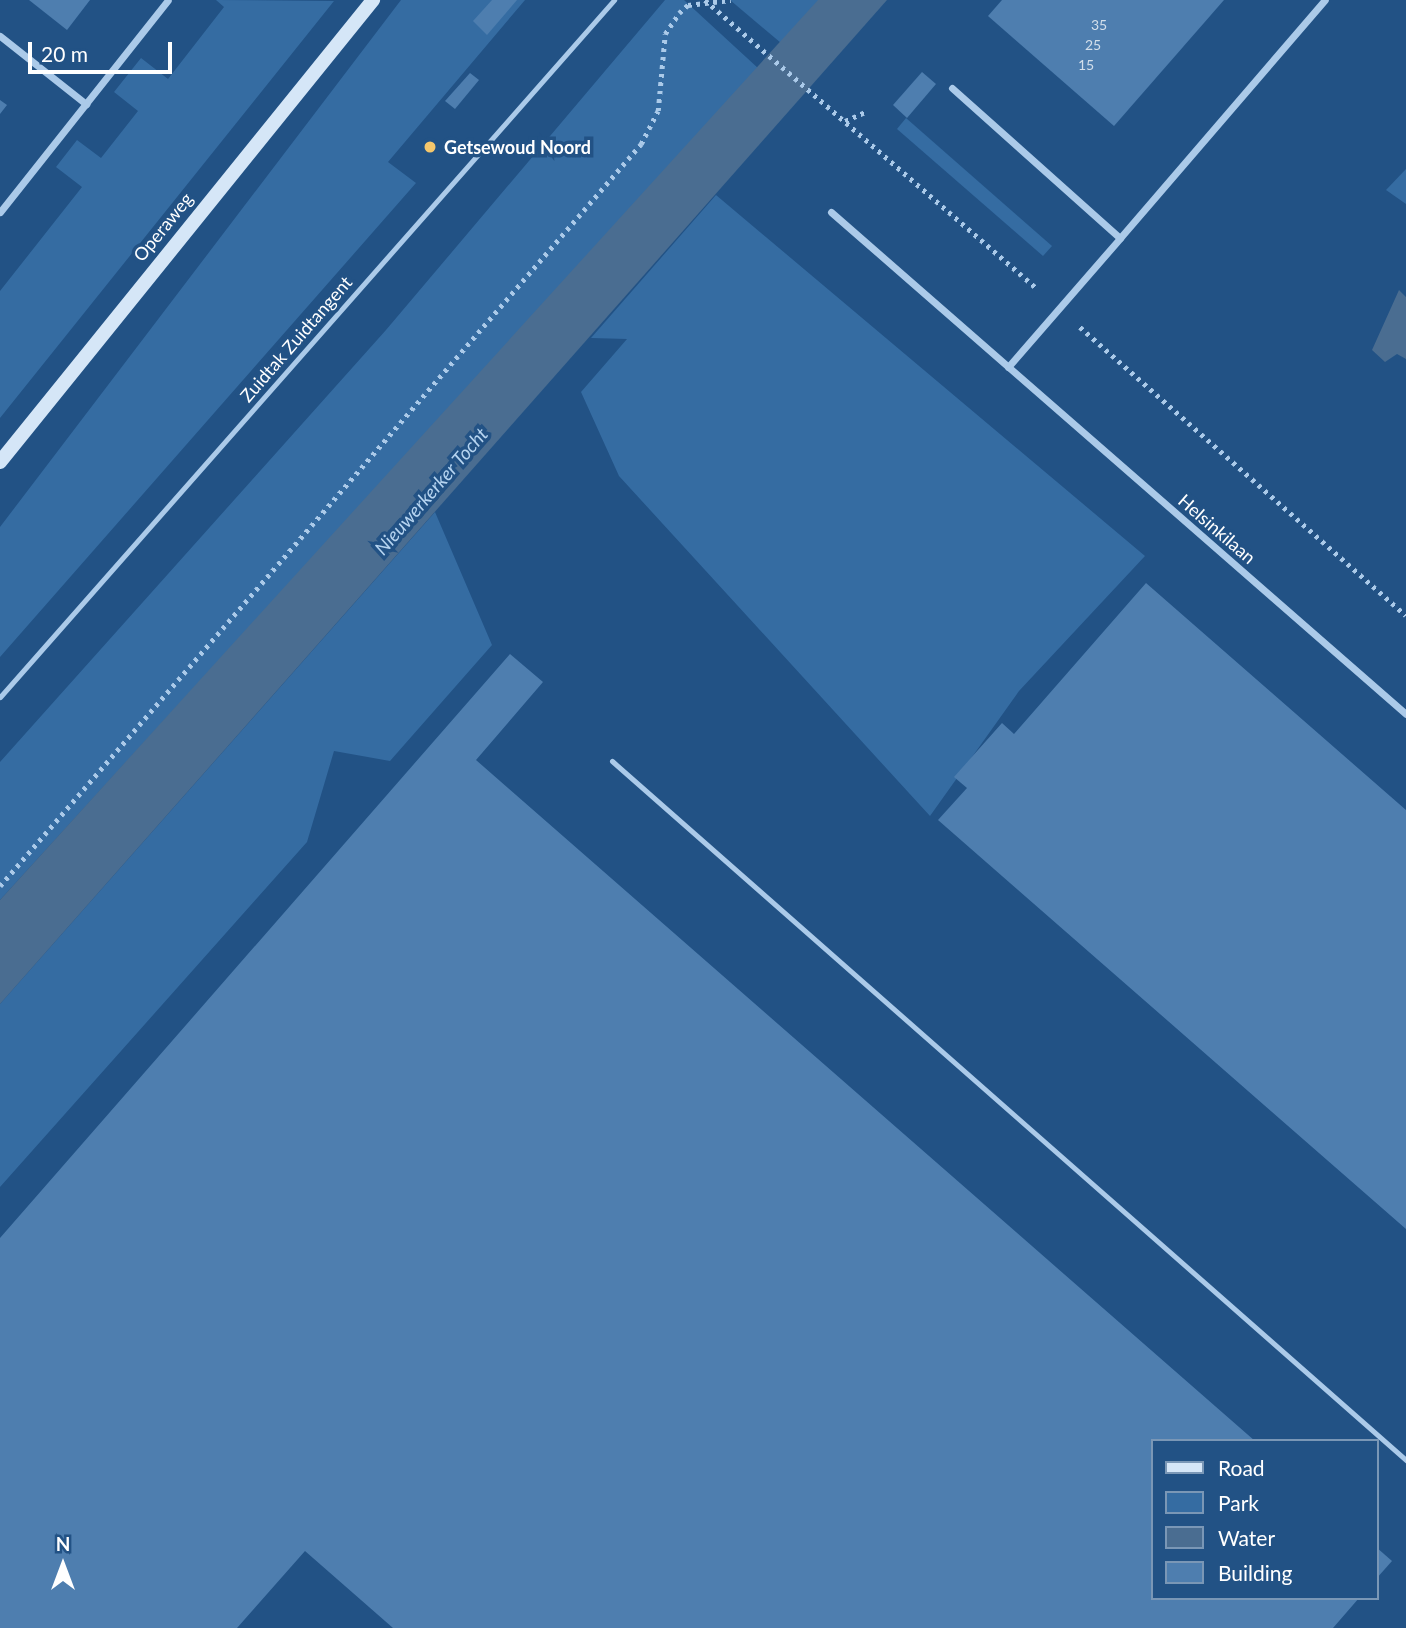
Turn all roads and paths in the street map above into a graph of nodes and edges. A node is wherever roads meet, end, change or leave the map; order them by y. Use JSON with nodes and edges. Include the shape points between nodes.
{"nodes":[{"id":1,"x":168,"y":0,"type":"edge"},
{"id":2,"x":366,"y":0,"type":"edge"},
{"id":3,"x":373,"y":0,"type":"edge"},
{"id":4,"x":614,"y":0,"type":"edge"},
{"id":5,"x":705,"y":0,"type":"edge"},
{"id":6,"x":731,"y":0,"type":"edge"},
{"id":7,"x":1325,"y":0,"type":"edge"},
{"id":8,"x":711,"y":6,"type":"junction"},
{"id":9,"x":357,"y":16,"type":"junction"},
{"id":10,"x":0,"y":37,"type":"edge"},
{"id":11,"x":951,"y":88,"type":"dead end"},
{"id":12,"x":86,"y":104,"type":"junction"},
{"id":13,"x":865,"y":112,"type":"dead end"},
{"id":14,"x":845,"y":121,"type":"junction"},
{"id":15,"x":0,"y":212,"type":"edge"},
{"id":16,"x":831,"y":212,"type":"dead end"},
{"id":17,"x":1120,"y":238,"type":"junction"},
{"id":18,"x":1059,"y":308,"type":"junction"},
{"id":19,"x":1008,"y":367,"type":"junction"},
{"id":20,"x":0,"y":462,"type":"edge"},
{"id":21,"x":1406,"y":615,"type":"edge"},
{"id":22,"x":0,"y":697,"type":"edge"},
{"id":23,"x":1406,"y":714,"type":"edge"},
{"id":24,"x":612,"y":761,"type":"dead end"},
{"id":25,"x":0,"y":886,"type":"edge"},
{"id":26,"x":1406,"y":1460,"type":"edge"}],
"edges":[{"from":1,"to":12,"type":"street"},
{"from":2,"to":9,"type":"main road","name":"Operaweg"},
{"from":3,"to":9,"type":"main road","name":"Operaweg"},
{"from":4,"to":22,"type":"lane","name":"Zuidtak Zuidtangent"},
{"from":5,"to":8,"type":"path"},
{"from":6,"to":8,"type":"path"},
{"from":7,"to":17,"type":"street"},
{"from":8,"to":14,"type":"path"},
{"from":8,"to":25,"type":"path","via":[[688,5],[665,34],[658,111],[641,144]]},
{"from":9,"to":20,"type":"main road","name":"Operaweg"},
{"from":10,"to":12,"type":"street"},
{"from":11,"to":17,"type":"street"},
{"from":12,"to":15,"type":"street"},
{"from":13,"to":14,"type":"path"},
{"from":14,"to":18,"type":"path"},
{"from":16,"to":19,"type":"street","name":"Helsinkilaan"},
{"from":17,"to":18,"type":"street"},
{"from":18,"to":19,"type":"street"},
{"from":18,"to":21,"type":"path"},
{"from":19,"to":23,"type":"street","name":"Helsinkilaan"},
{"from":24,"to":26,"type":"lane"}]}
